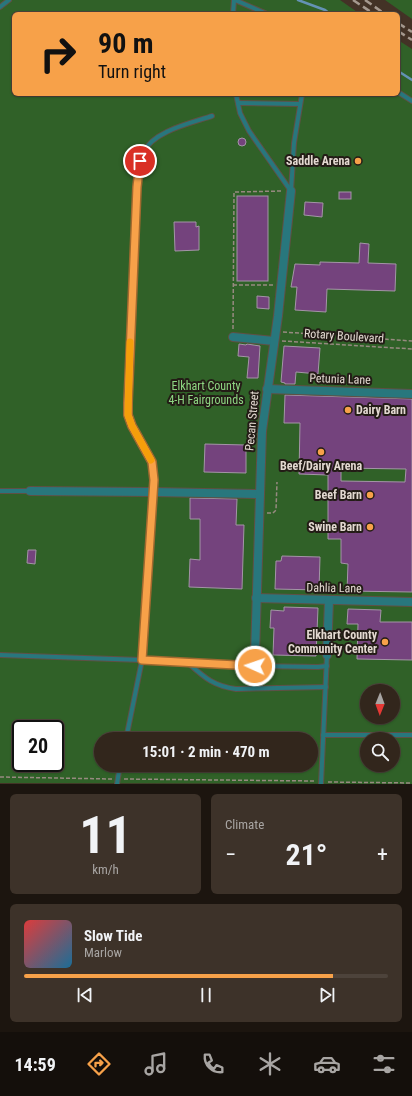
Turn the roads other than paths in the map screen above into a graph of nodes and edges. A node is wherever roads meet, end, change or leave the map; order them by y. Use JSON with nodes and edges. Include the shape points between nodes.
{"nodes":[{"id":1,"x":9,"y":0,"type":"edge"},
{"id":2,"x":235,"y":0,"type":"edge"},
{"id":3,"x":0,"y":7,"type":"edge"},
{"id":4,"x":233,"y":12,"type":"edge"},
{"id":5,"x":262,"y":12,"type":"edge"},
{"id":6,"x":400,"y":93,"type":"edge"},
{"id":7,"x":236,"y":96,"type":"edge"},
{"id":8,"x":302,"y":96,"type":"edge"},
{"id":9,"x":412,"y":101,"type":"edge"},
{"id":10,"x":238,"y":103,"type":"junction"},
{"id":11,"x":300,"y":104,"type":"junction"},
{"id":12,"x":212,"y":116,"type":"dead end"},
{"id":13,"x":291,"y":191,"type":"junction"},
{"id":14,"x":233,"y":333,"type":"road end"},
{"id":15,"x":274,"y":341,"type":"junction"},
{"id":16,"x":267,"y":389,"type":"junction"},
{"id":17,"x":412,"y":394,"type":"edge"},
{"id":18,"x":0,"y":491,"type":"edge"},
{"id":19,"x":30,"y":491,"type":"joint"},
{"id":20,"x":153,"y":492,"type":"junction"},
{"id":21,"x":260,"y":494,"type":"junction"},
{"id":22,"x":256,"y":598,"type":"junction"},
{"id":23,"x":329,"y":600,"type":"junction"},
{"id":24,"x":412,"y":602,"type":"edge"},
{"id":25,"x":255,"y":654,"type":"joint"},
{"id":26,"x":0,"y":655,"type":"edge"},
{"id":27,"x":327,"y":655,"type":"joint"},
{"id":28,"x":142,"y":660,"type":"junction"},
{"id":29,"x":186,"y":662,"type":"junction"},
{"id":30,"x":255,"y":666,"type":"junction"},
{"id":31,"x":327,"y":666,"type":"junction"},
{"id":32,"x":326,"y":687,"type":"junction"},
{"id":33,"x":254,"y":688,"type":"junction"},
{"id":34,"x":127,"y":732,"type":"edge"},
{"id":35,"x":323,"y":734,"type":"junction"},
{"id":36,"x":412,"y":735,"type":"edge"},
{"id":37,"x":119,"y":772,"type":"edge"},
{"id":38,"x":117,"y":782,"type":"edge"},
{"id":39,"x":321,"y":783,"type":"edge"}],
"edges":[{"from":1,"to":3,"type":"lane"},
{"from":2,"to":4,"type":"lane"},
{"from":2,"to":5,"type":"lane"},
{"from":6,"to":9,"type":"lane"},
{"from":7,"to":10,"type":"lane"},
{"from":8,"to":11,"type":"lane"},
{"from":10,"to":11,"type":"lane"},
{"from":10,"to":13,"type":"lane","via":[[249,131]]},
{"from":11,"to":13,"type":"lane"},
{"from":12,"to":20,"type":"lane","via":[[161,134],[143,152],[138,172],[128,415],[152,462]]},
{"from":13,"to":15,"type":"street","name":"Pecan Street"},
{"from":14,"to":15,"type":"street"},
{"from":15,"to":16,"type":"street","name":"Pecan Street"},
{"from":16,"to":17,"type":"street","name":"Petunia Lane"},
{"from":16,"to":21,"type":"street","name":"Pecan Street","via":[[262,431]]},
{"from":18,"to":19,"type":"lane"},
{"from":19,"to":20,"type":"street"},
{"from":20,"to":21,"type":"street"},
{"from":20,"to":28,"type":"lane"},
{"from":21,"to":22,"type":"street","name":"Pecan Street"},
{"from":22,"to":23,"type":"street","name":"Dahlia Lane"},
{"from":22,"to":25,"type":"street","name":"Pecan Street"},
{"from":23,"to":24,"type":"street","name":"Dahlia Lane"},
{"from":23,"to":27,"type":"street"},
{"from":25,"to":30,"type":"lane"},
{"from":26,"to":28,"type":"lane"},
{"from":27,"to":31,"type":"lane"},
{"from":28,"to":29,"type":"lane"},
{"from":28,"to":34,"type":"lane"},
{"from":29,"to":30,"type":"lane"},
{"from":29,"to":33,"type":"lane","via":[[204,678],[217,685],[236,689]]},
{"from":30,"to":31,"type":"lane"},
{"from":30,"to":33,"type":"lane"},
{"from":31,"to":32,"type":"lane"},
{"from":32,"to":33,"type":"lane"},
{"from":32,"to":35,"type":"lane"},
{"from":35,"to":36,"type":"lane"},
{"from":35,"to":39,"type":"lane"},
{"from":37,"to":38,"type":"lane"}]}
